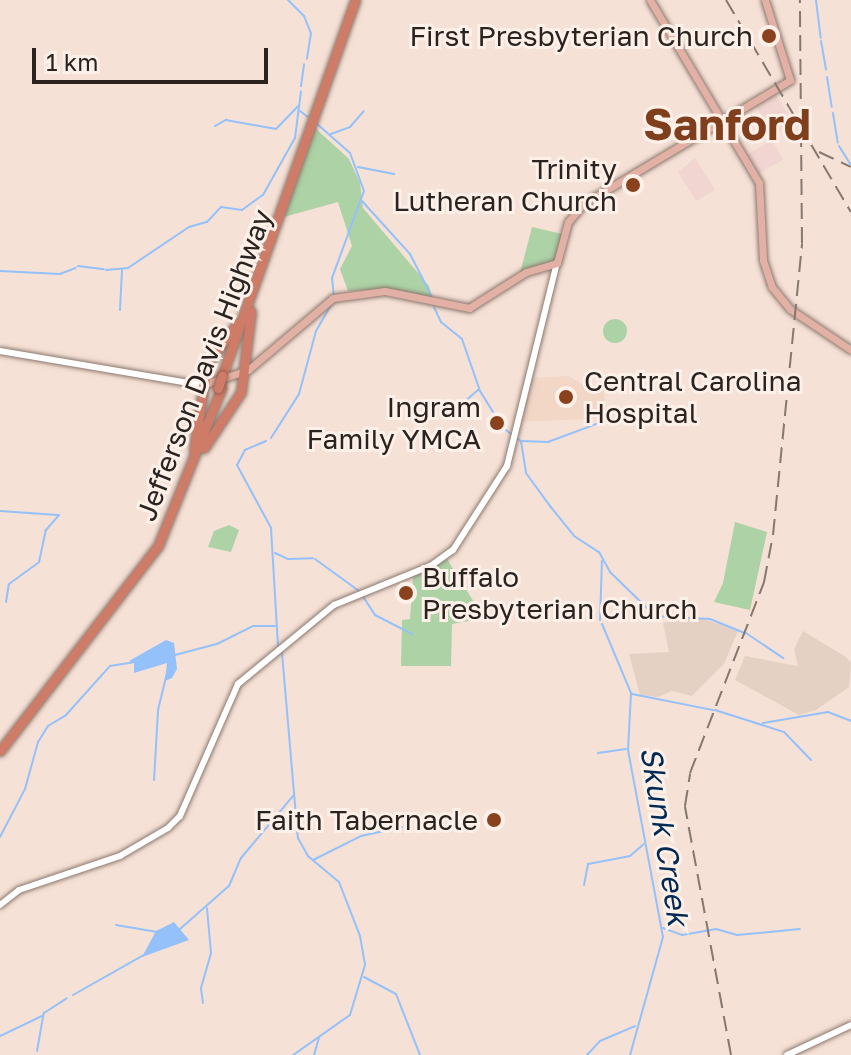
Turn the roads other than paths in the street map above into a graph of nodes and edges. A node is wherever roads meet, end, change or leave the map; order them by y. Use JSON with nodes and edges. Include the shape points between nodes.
{"nodes":[{"id":1,"x":359,"y":0,"type":"edge"},
{"id":2,"x":650,"y":0,"type":"edge"},
{"id":3,"x":765,"y":0,"type":"edge"},
{"id":4,"x":328,"y":87,"type":"junction"},
{"id":5,"x":722,"y":120,"type":"junction"},
{"id":6,"x":561,"y":258,"type":"junction"},
{"id":7,"x":252,"y":299,"type":"junction"},
{"id":8,"x":851,"y":350,"type":"edge"},
{"id":9,"x":0,"y":351,"type":"edge"},
{"id":10,"x":244,"y":373,"type":"junction"},
{"id":11,"x":222,"y":382,"type":"junction"},
{"id":12,"x":202,"y":385,"type":"junction"},
{"id":13,"x":190,"y":464,"type":"junction"},
{"id":14,"x":189,"y":480,"type":"junction"},
{"id":15,"x":0,"y":745,"type":"edge"},
{"id":16,"x":0,"y":751,"type":"edge"},
{"id":17,"x":0,"y":905,"type":"edge"},
{"id":18,"x":851,"y":1025,"type":"edge"},
{"id":19,"x":787,"y":1055,"type":"edge"}],
"edges":[{"from":1,"to":4,"type":"highway","name":"Jefferson Davis Highway"},
{"from":1,"to":4,"type":"highway","name":"Jefferson Davis Highway"},
{"from":2,"to":5,"type":"main road"},
{"from":3,"to":5,"type":"main road","via":[[790,80]]},
{"from":4,"to":7,"type":"highway","name":"Jefferson Davis Highway"},
{"from":5,"to":6,"type":"main road","via":[[583,204],[569,220]]},
{"from":5,"to":8,"type":"main road","via":[[760,187],[765,268],[784,302]]},
{"from":6,"to":10,"type":"main road","via":[[526,272],[469,308],[385,291],[333,298]]},
{"from":6,"to":17,"type":"main road","via":[[507,466],[456,547],[432,565],[332,607],[238,684],[180,816],[168,828],[120,856],[16,892]]},
{"from":7,"to":10,"type":"highway"},
{"from":7,"to":11,"type":"highway","name":"Jefferson Davis Highway"},
{"from":7,"to":12,"type":"highway","via":[[212,354]]},
{"from":9,"to":12,"type":"main road"},
{"from":10,"to":12,"type":"main road"},
{"from":10,"to":14,"type":"highway","via":[[238,400]]},
{"from":11,"to":13,"type":"highway","name":"Jefferson Davis Highway"},
{"from":11,"to":14,"type":"highway","name":"Jefferson Davis Highway"},
{"from":12,"to":13,"type":"highway"},
{"from":13,"to":15,"type":"highway","name":"Jefferson Davis Highway","via":[[144,562]]},
{"from":14,"to":16,"type":"highway","name":"Jefferson Davis Highway","via":[[139,576]]},
{"from":18,"to":19,"type":"main road"}]}
